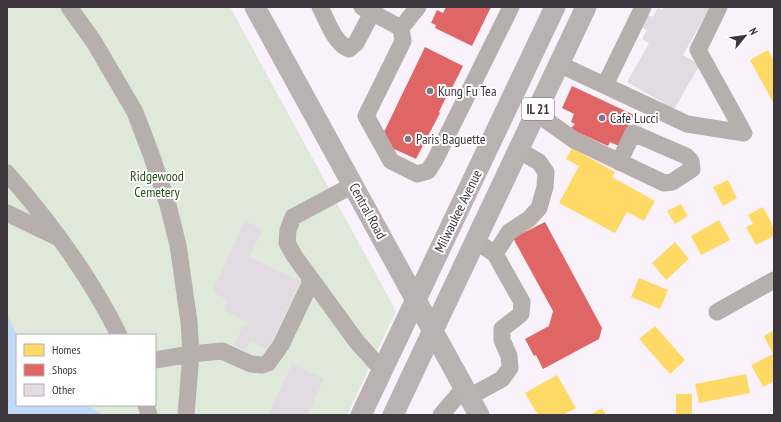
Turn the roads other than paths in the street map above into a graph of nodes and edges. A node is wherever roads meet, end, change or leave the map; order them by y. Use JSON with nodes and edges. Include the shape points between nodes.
{"nodes":[{"id":1,"x":69,"y":7,"type":"edge"},
{"id":2,"x":255,"y":7,"type":"edge"},
{"id":3,"x":320,"y":7,"type":"edge"},
{"id":4,"x":418,"y":7,"type":"edge"},
{"id":5,"x":511,"y":7,"type":"edge"},
{"id":6,"x":555,"y":7,"type":"edge"},
{"id":7,"x":577,"y":7,"type":"edge"},
{"id":8,"x":586,"y":7,"type":"edge"},
{"id":9,"x":643,"y":7,"type":"edge"},
{"id":10,"x":720,"y":7,"type":"edge"},
{"id":11,"x":370,"y":9,"type":"edge"},
{"id":12,"x":401,"y":28,"type":"junction"},
{"id":13,"x":559,"y":64,"type":"junction"},
{"id":14,"x":605,"y":85,"type":"junction"},
{"id":15,"x":548,"y":88,"type":"junction"},
{"id":16,"x":536,"y":114,"type":"junction"},
{"id":17,"x":518,"y":150,"type":"junction"},
{"id":18,"x":619,"y":162,"type":"dead end"},
{"id":19,"x":7,"y":173,"type":"edge"},
{"id":20,"x":353,"y":185,"type":"junction"},
{"id":21,"x":7,"y":213,"type":"edge"},
{"id":22,"x":59,"y":238,"type":"junction"},
{"id":23,"x":476,"y":241,"type":"junction"},
{"id":24,"x":495,"y":254,"type":"junction"},
{"id":25,"x":310,"y":276,"type":"junction"},
{"id":26,"x":774,"y":280,"type":"edge"},
{"id":27,"x":415,"y":298,"type":"junction"},
{"id":28,"x":716,"y":312,"type":"dead end"},
{"id":29,"x":433,"y":331,"type":"junction"},
{"id":30,"x":118,"y":334,"type":"edge"},
{"id":31,"x":191,"y":354,"type":"junction"},
{"id":32,"x":156,"y":360,"type":"edge"},
{"id":33,"x":383,"y":367,"type":"junction"},
{"id":34,"x":467,"y":392,"type":"junction"},
{"id":35,"x":186,"y":415,"type":"edge"},
{"id":36,"x":361,"y":415,"type":"edge"},
{"id":37,"x":393,"y":415,"type":"edge"},
{"id":38,"x":442,"y":415,"type":"edge"},
{"id":39,"x":479,"y":415,"type":"edge"}],
"edges":[{"from":1,"to":31,"type":"street","via":[[114,74],[135,112],[152,157],[178,245]]},
{"from":2,"to":20,"type":"main road","name":"Central Road"},
{"from":3,"to":11,"type":"street","via":[[337,40],[349,49],[356,43]]},
{"from":4,"to":12,"type":"street"},
{"from":5,"to":12,"type":"street","via":[[435,160],[428,171],[417,174],[391,161],[366,116],[403,41]]},
{"from":6,"to":27,"type":"main road","name":"Milwaukee Avenue","number":"IL 21"},
{"from":7,"to":15,"type":"main road","via":[[550,64]]},
{"from":8,"to":13,"type":"main road","name":"Milwaukee Avenue","number":"IL 21"},
{"from":9,"to":14,"type":"street"},
{"from":10,"to":14,"type":"street","via":[[698,50],[744,133],[687,124]]},
{"from":11,"to":12,"type":"street"},
{"from":13,"to":14,"type":"street"},
{"from":13,"to":15,"type":"main road","name":"Milwaukee Avenue","number":"IL 21"},
{"from":15,"to":16,"type":"main road","name":"Milwaukee Avenue","number":"IL 21"},
{"from":16,"to":17,"type":"main road","name":"Milwaukee Avenue","number":"IL 21"},
{"from":16,"to":18,"type":"street","via":[[574,140]]},
{"from":17,"to":23,"type":"main road","name":"Milwaukee Avenue","number":"IL 21"},
{"from":17,"to":24,"type":"street","via":[[539,162],[546,172],[545,187],[539,208],[529,219],[509,232]]},
{"from":19,"to":22,"type":"street"},
{"from":20,"to":25,"type":"street","via":[[293,217],[286,242]]},
{"from":20,"to":27,"type":"main road","name":"Central Road"},
{"from":21,"to":22,"type":"street"},
{"from":22,"to":30,"type":"street","via":[[88,280]]},
{"from":23,"to":24,"type":"street"},
{"from":23,"to":29,"type":"main road","name":"Milwaukee Avenue","number":"IL 21"},
{"from":24,"to":34,"type":"street","via":[[522,302],[521,314],[502,329],[502,340],[509,356],[510,368],[502,379]]},
{"from":25,"to":31,"type":"street","via":[[310,284],[281,345],[268,363],[251,364],[222,351]]},
{"from":25,"to":33,"type":"street","via":[[357,342]]},
{"from":26,"to":28,"type":"street"},
{"from":27,"to":29,"type":"main road","name":"Central Road"},
{"from":27,"to":33,"type":"main road","name":"Milwaukee Avenue","number":"IL 21"},
{"from":29,"to":34,"type":"main road","name":"Central Road"},
{"from":29,"to":37,"type":"main road","name":"Milwaukee Avenue","number":"IL 21"},
{"from":31,"to":32,"type":"street"},
{"from":31,"to":35,"type":"street"},
{"from":33,"to":36,"type":"main road","name":"Milwaukee Avenue","number":"IL 21"},
{"from":34,"to":38,"type":"street"},
{"from":34,"to":39,"type":"main road","name":"Central Road"}]}
